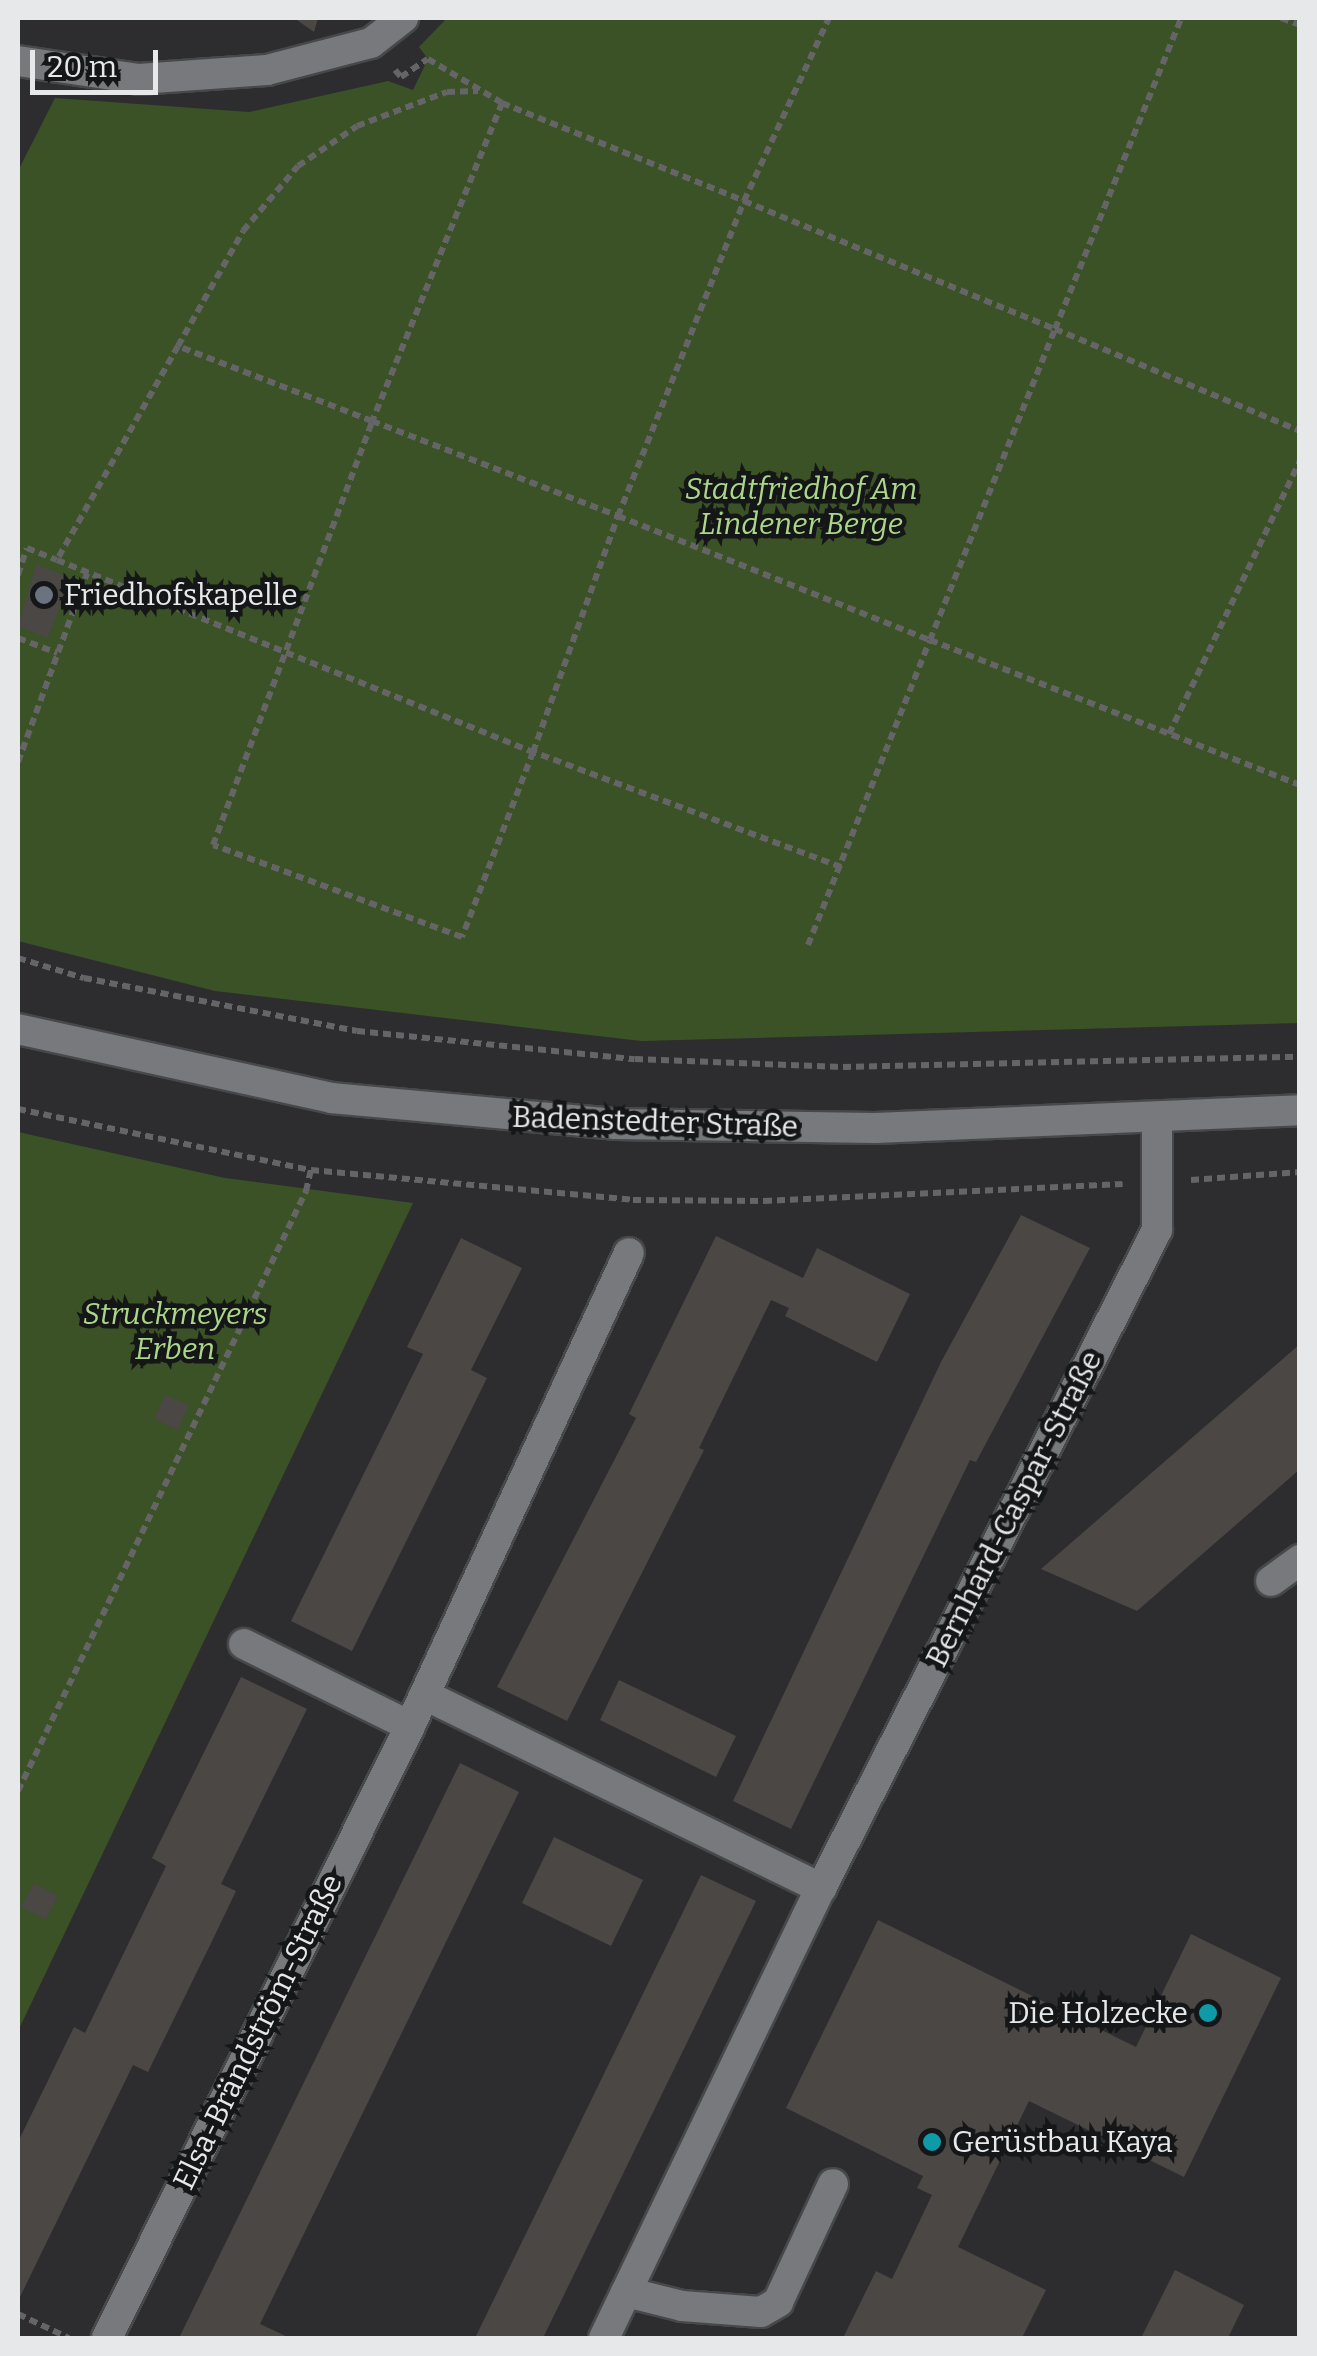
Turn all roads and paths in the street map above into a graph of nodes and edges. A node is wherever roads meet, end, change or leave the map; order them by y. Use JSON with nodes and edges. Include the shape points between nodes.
{"nodes":[{"id":1,"x":403,"y":18,"type":"edge"},
{"id":2,"x":829,"y":18,"type":"edge"},
{"id":3,"x":1181,"y":18,"type":"edge"},
{"id":4,"x":1281,"y":18,"type":"edge"},
{"id":5,"x":1300,"y":25,"type":"edge"},
{"id":6,"x":371,"y":43,"type":"junction"},
{"id":7,"x":18,"y":61,"type":"edge"},
{"id":8,"x":480,"y":91,"type":"junction"},
{"id":9,"x":502,"y":103,"type":"junction"},
{"id":10,"x":744,"y":200,"type":"junction"},
{"id":11,"x":1055,"y":328,"type":"junction"},
{"id":12,"x":178,"y":346,"type":"junction"},
{"id":13,"x":372,"y":421,"type":"junction"},
{"id":14,"x":1300,"y":431,"type":"edge"},
{"id":15,"x":1300,"y":461,"type":"edge"},
{"id":16,"x":618,"y":516,"type":"junction"},
{"id":17,"x":57,"y":560,"type":"junction"},
{"id":18,"x":87,"y":573,"type":"junction"},
{"id":19,"x":18,"y":575,"type":"edge"},
{"id":20,"x":18,"y":638,"type":"edge"},
{"id":21,"x":930,"y":640,"type":"junction"},
{"id":22,"x":57,"y":653,"type":"junction"},
{"id":23,"x":285,"y":653,"type":"junction"},
{"id":24,"x":1169,"y":734,"type":"junction"},
{"id":25,"x":532,"y":752,"type":"junction"},
{"id":26,"x":18,"y":762,"type":"edge"},
{"id":27,"x":1300,"y":785,"type":"edge"},
{"id":28,"x":840,"y":868,"type":"junction"},
{"id":29,"x":808,"y":945,"type":"dead end"},
{"id":30,"x":18,"y":958,"type":"edge"},
{"id":31,"x":18,"y":1029,"type":"edge"},
{"id":32,"x":1300,"y":1057,"type":"edge"},
{"id":33,"x":18,"y":1109,"type":"edge"},
{"id":34,"x":1300,"y":1110,"type":"edge"},
{"id":35,"x":1157,"y":1118,"type":"junction"},
{"id":36,"x":311,"y":1170,"type":"junction"},
{"id":37,"x":1300,"y":1172,"type":"edge"},
{"id":38,"x":1162,"y":1183,"type":"junction"},
{"id":39,"x":630,"y":1254,"type":"dead end"},
{"id":40,"x":1300,"y":1560,"type":"edge"},
{"id":41,"x":1271,"y":1580,"type":"dead end"},
{"id":42,"x":244,"y":1644,"type":"dead end"},
{"id":43,"x":424,"y":1695,"type":"junction"},
{"id":44,"x":410,"y":1726,"type":"junction"},
{"id":45,"x":18,"y":1791,"type":"edge"},
{"id":46,"x":821,"y":1888,"type":"junction"},
{"id":47,"x":834,"y":2184,"type":"dead end"},
{"id":48,"x":626,"y":2292,"type":"junction"},
{"id":49,"x":18,"y":2314,"type":"edge"},
{"id":50,"x":69,"y":2338,"type":"edge"},
{"id":51,"x":107,"y":2338,"type":"edge"},
{"id":52,"x":604,"y":2338,"type":"edge"}],
"edges":[{"from":1,"to":6,"type":"street"},
{"from":2,"to":10,"type":"path"},
{"from":3,"to":11,"type":"path"},
{"from":4,"to":5,"type":"path"},
{"from":6,"to":7,"type":"street","via":[[325,59],[220,76],[139,79]]},
{"from":6,"to":8,"type":"path","via":[[401,76],[428,59]]},
{"from":8,"to":9,"type":"path"},
{"from":8,"to":12,"type":"path","via":[[447,92],[357,126],[298,166],[244,231]]},
{"from":9,"to":10,"type":"path"},
{"from":9,"to":13,"type":"path"},
{"from":10,"to":11,"type":"path"},
{"from":10,"to":16,"type":"path"},
{"from":11,"to":14,"type":"path"},
{"from":11,"to":21,"type":"path"},
{"from":12,"to":13,"type":"path"},
{"from":12,"to":17,"type":"path"},
{"from":13,"to":16,"type":"path"},
{"from":13,"to":23,"type":"path"},
{"from":15,"to":24,"type":"path"},
{"from":16,"to":21,"type":"path"},
{"from":16,"to":25,"type":"path"},
{"from":17,"to":18,"type":"path"},
{"from":17,"to":19,"type":"path","via":[[28,548]]},
{"from":18,"to":22,"type":"path"},
{"from":18,"to":23,"type":"path"},
{"from":20,"to":22,"type":"path"},
{"from":21,"to":24,"type":"path"},
{"from":21,"to":28,"type":"path"},
{"from":22,"to":26,"type":"path"},
{"from":23,"to":25,"type":"path"},
{"from":23,"to":25,"type":"path","via":[[212,845],[462,937]]},
{"from":24,"to":27,"type":"path"},
{"from":25,"to":28,"type":"path"},
{"from":28,"to":29,"type":"path"},
{"from":30,"to":32,"type":"path","via":[[84,978],[357,1031],[635,1059],[843,1068]]},
{"from":31,"to":35,"type":"street","name":"Badenstedter Straße","via":[[331,1098],[502,1116],[746,1128]]},
{"from":33,"to":36,"type":"path"},
{"from":34,"to":35,"type":"street","name":"Badenstedter Straße"},
{"from":35,"to":38,"type":"street","name":"Bernhard-Caspar-Straße"},
{"from":36,"to":38,"type":"path","via":[[634,1200],[764,1201]]},
{"from":36,"to":45,"type":"path"},
{"from":37,"to":38,"type":"path"},
{"from":38,"to":46,"type":"street","name":"Bernhard-Caspar-Straße","via":[[1157,1230]]},
{"from":39,"to":43,"type":"street","name":"Elsa-Brändström-Straße"},
{"from":40,"to":41,"type":"street"},
{"from":42,"to":44,"type":"street"},
{"from":43,"to":44,"type":"street","name":"Elsa-Brändström-Straße"},
{"from":43,"to":46,"type":"street"},
{"from":44,"to":51,"type":"street","name":"Elsa-Brändström-Straße"},
{"from":46,"to":48,"type":"street","name":"Bernhard-Caspar-Straße"},
{"from":47,"to":48,"type":"street","via":[[778,2302],[761,2312],[682,2306]]},
{"from":48,"to":52,"type":"street","name":"Bernhard-Caspar-Straße"},
{"from":49,"to":50,"type":"path"}]}
